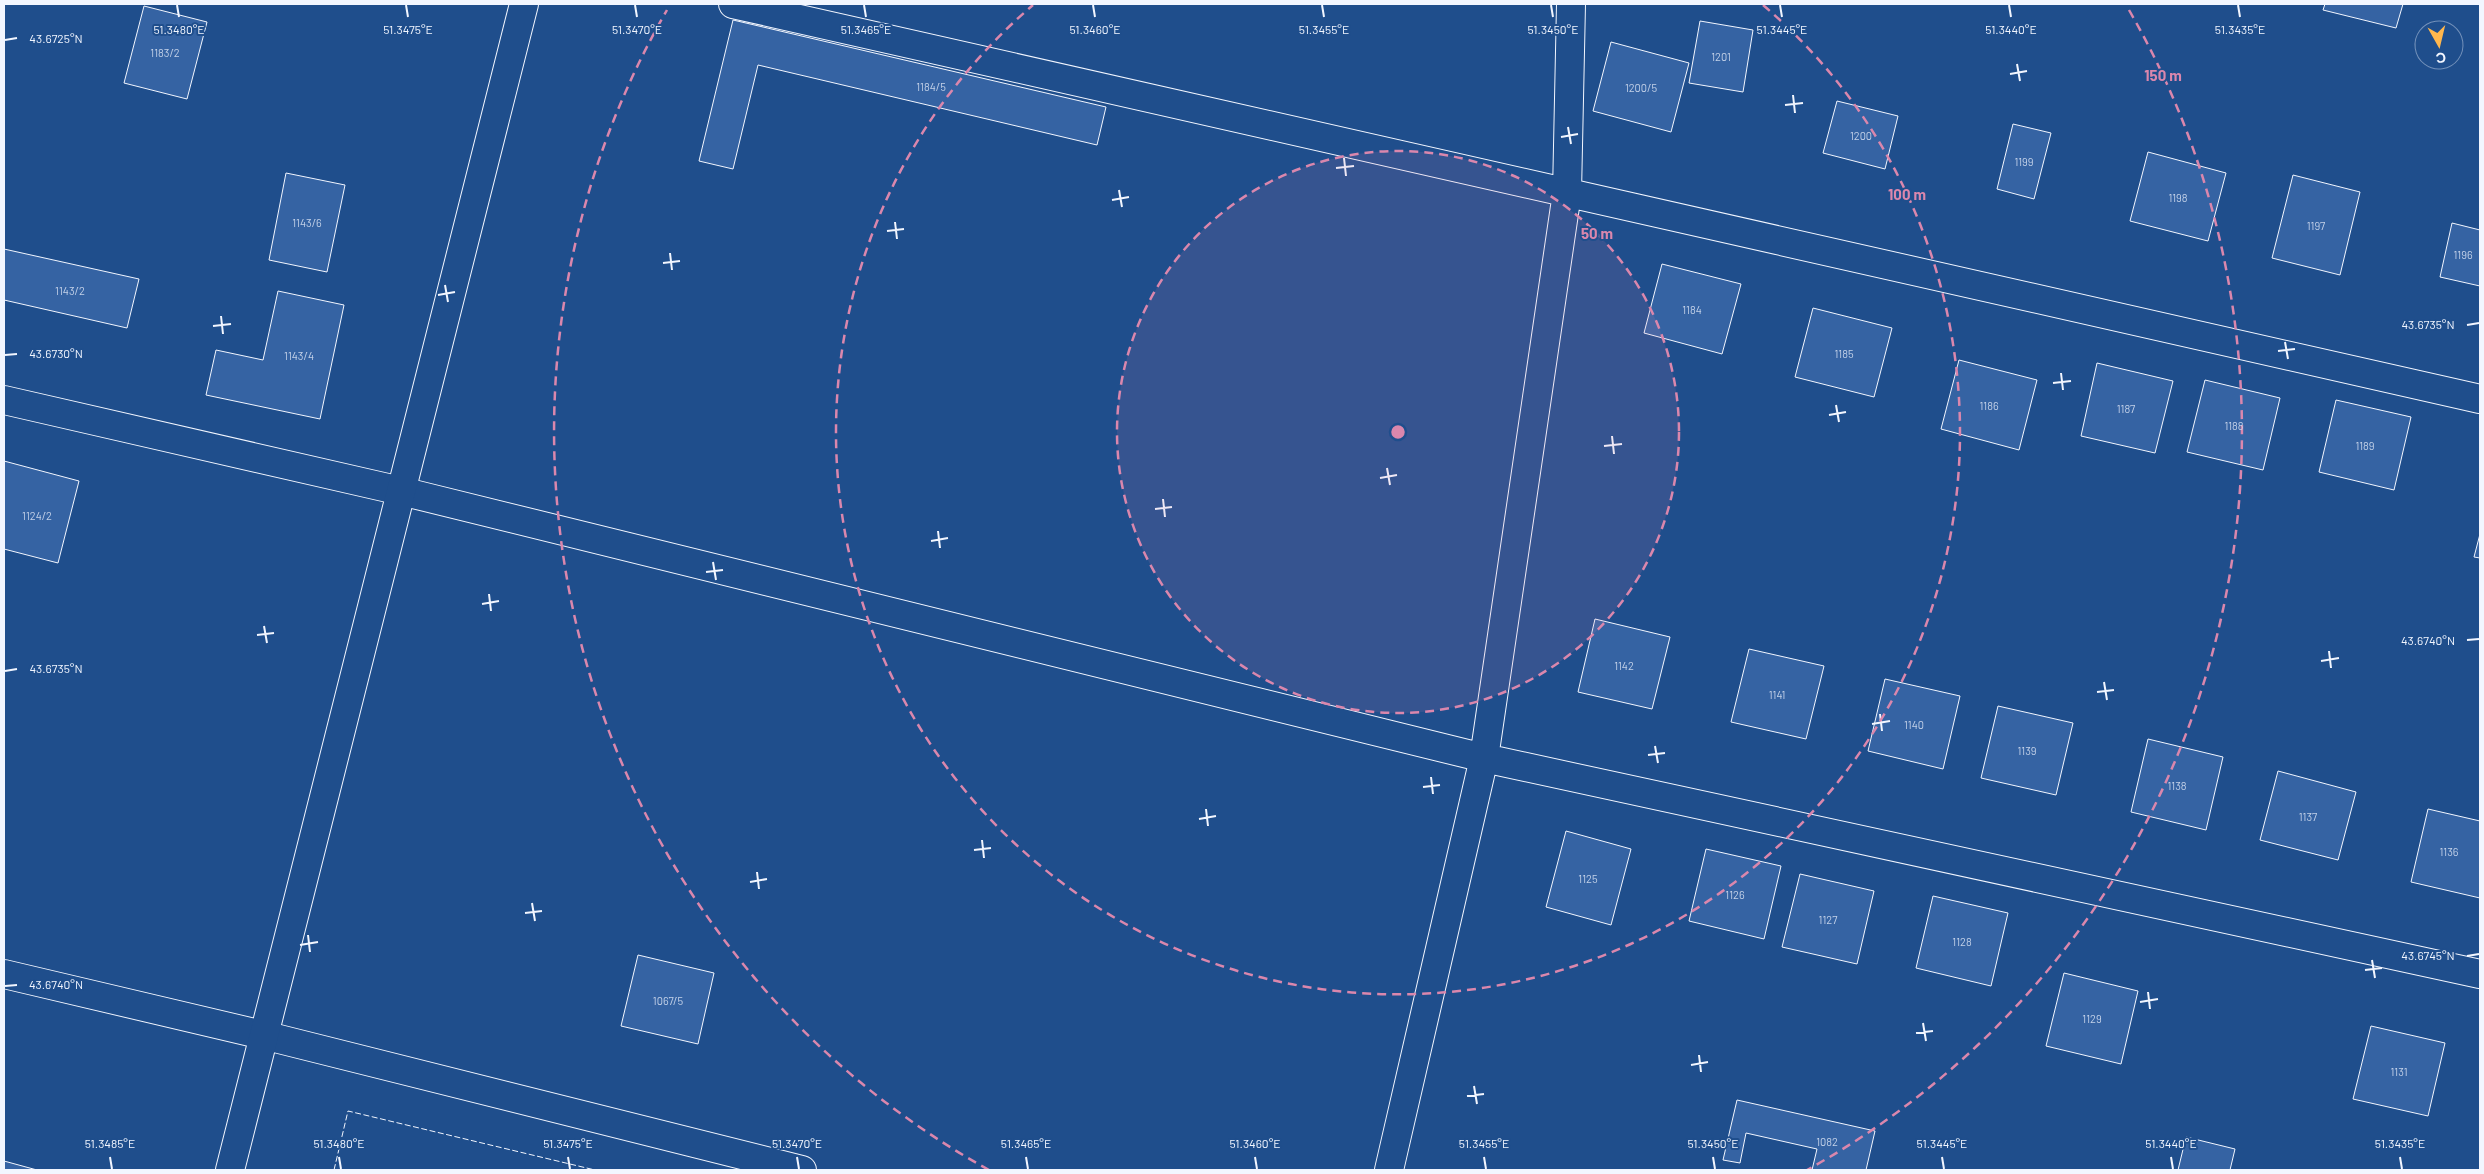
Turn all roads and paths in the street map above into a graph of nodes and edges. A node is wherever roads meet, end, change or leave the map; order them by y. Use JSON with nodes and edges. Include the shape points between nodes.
{"nodes":[{"id":1,"x":524,"y":4,"type":"edge"},
{"id":2,"x":733,"y":4,"type":"edge"},
{"id":3,"x":1571,"y":4,"type":"edge"},
{"id":4,"x":1567,"y":193,"type":"junction"},
{"id":5,"x":2480,"y":399,"type":"edge"},
{"id":6,"x":4,"y":400,"type":"edge"},
{"id":7,"x":401,"y":491,"type":"junction"},
{"id":8,"x":1484,"y":758,"type":"junction"},
{"id":9,"x":4,"y":974,"type":"edge"},
{"id":10,"x":2480,"y":974,"type":"edge"},
{"id":11,"x":263,"y":1035,"type":"junction"},
{"id":12,"x":230,"y":1170,"type":"edge"},
{"id":13,"x":802,"y":1170,"type":"edge"},
{"id":14,"x":1389,"y":1170,"type":"edge"}],
"edges":[{"from":1,"to":7,"type":"street"},
{"from":2,"to":4,"type":"street"},
{"from":3,"to":4,"type":"street"},
{"from":4,"to":5,"type":"street"},
{"from":4,"to":8,"type":"street"},
{"from":6,"to":7,"type":"street"},
{"from":7,"to":8,"type":"street"},
{"from":7,"to":11,"type":"street"},
{"from":8,"to":10,"type":"street"},
{"from":8,"to":14,"type":"street"},
{"from":9,"to":11,"type":"street"},
{"from":11,"to":12,"type":"street"},
{"from":11,"to":13,"type":"street"}]}
